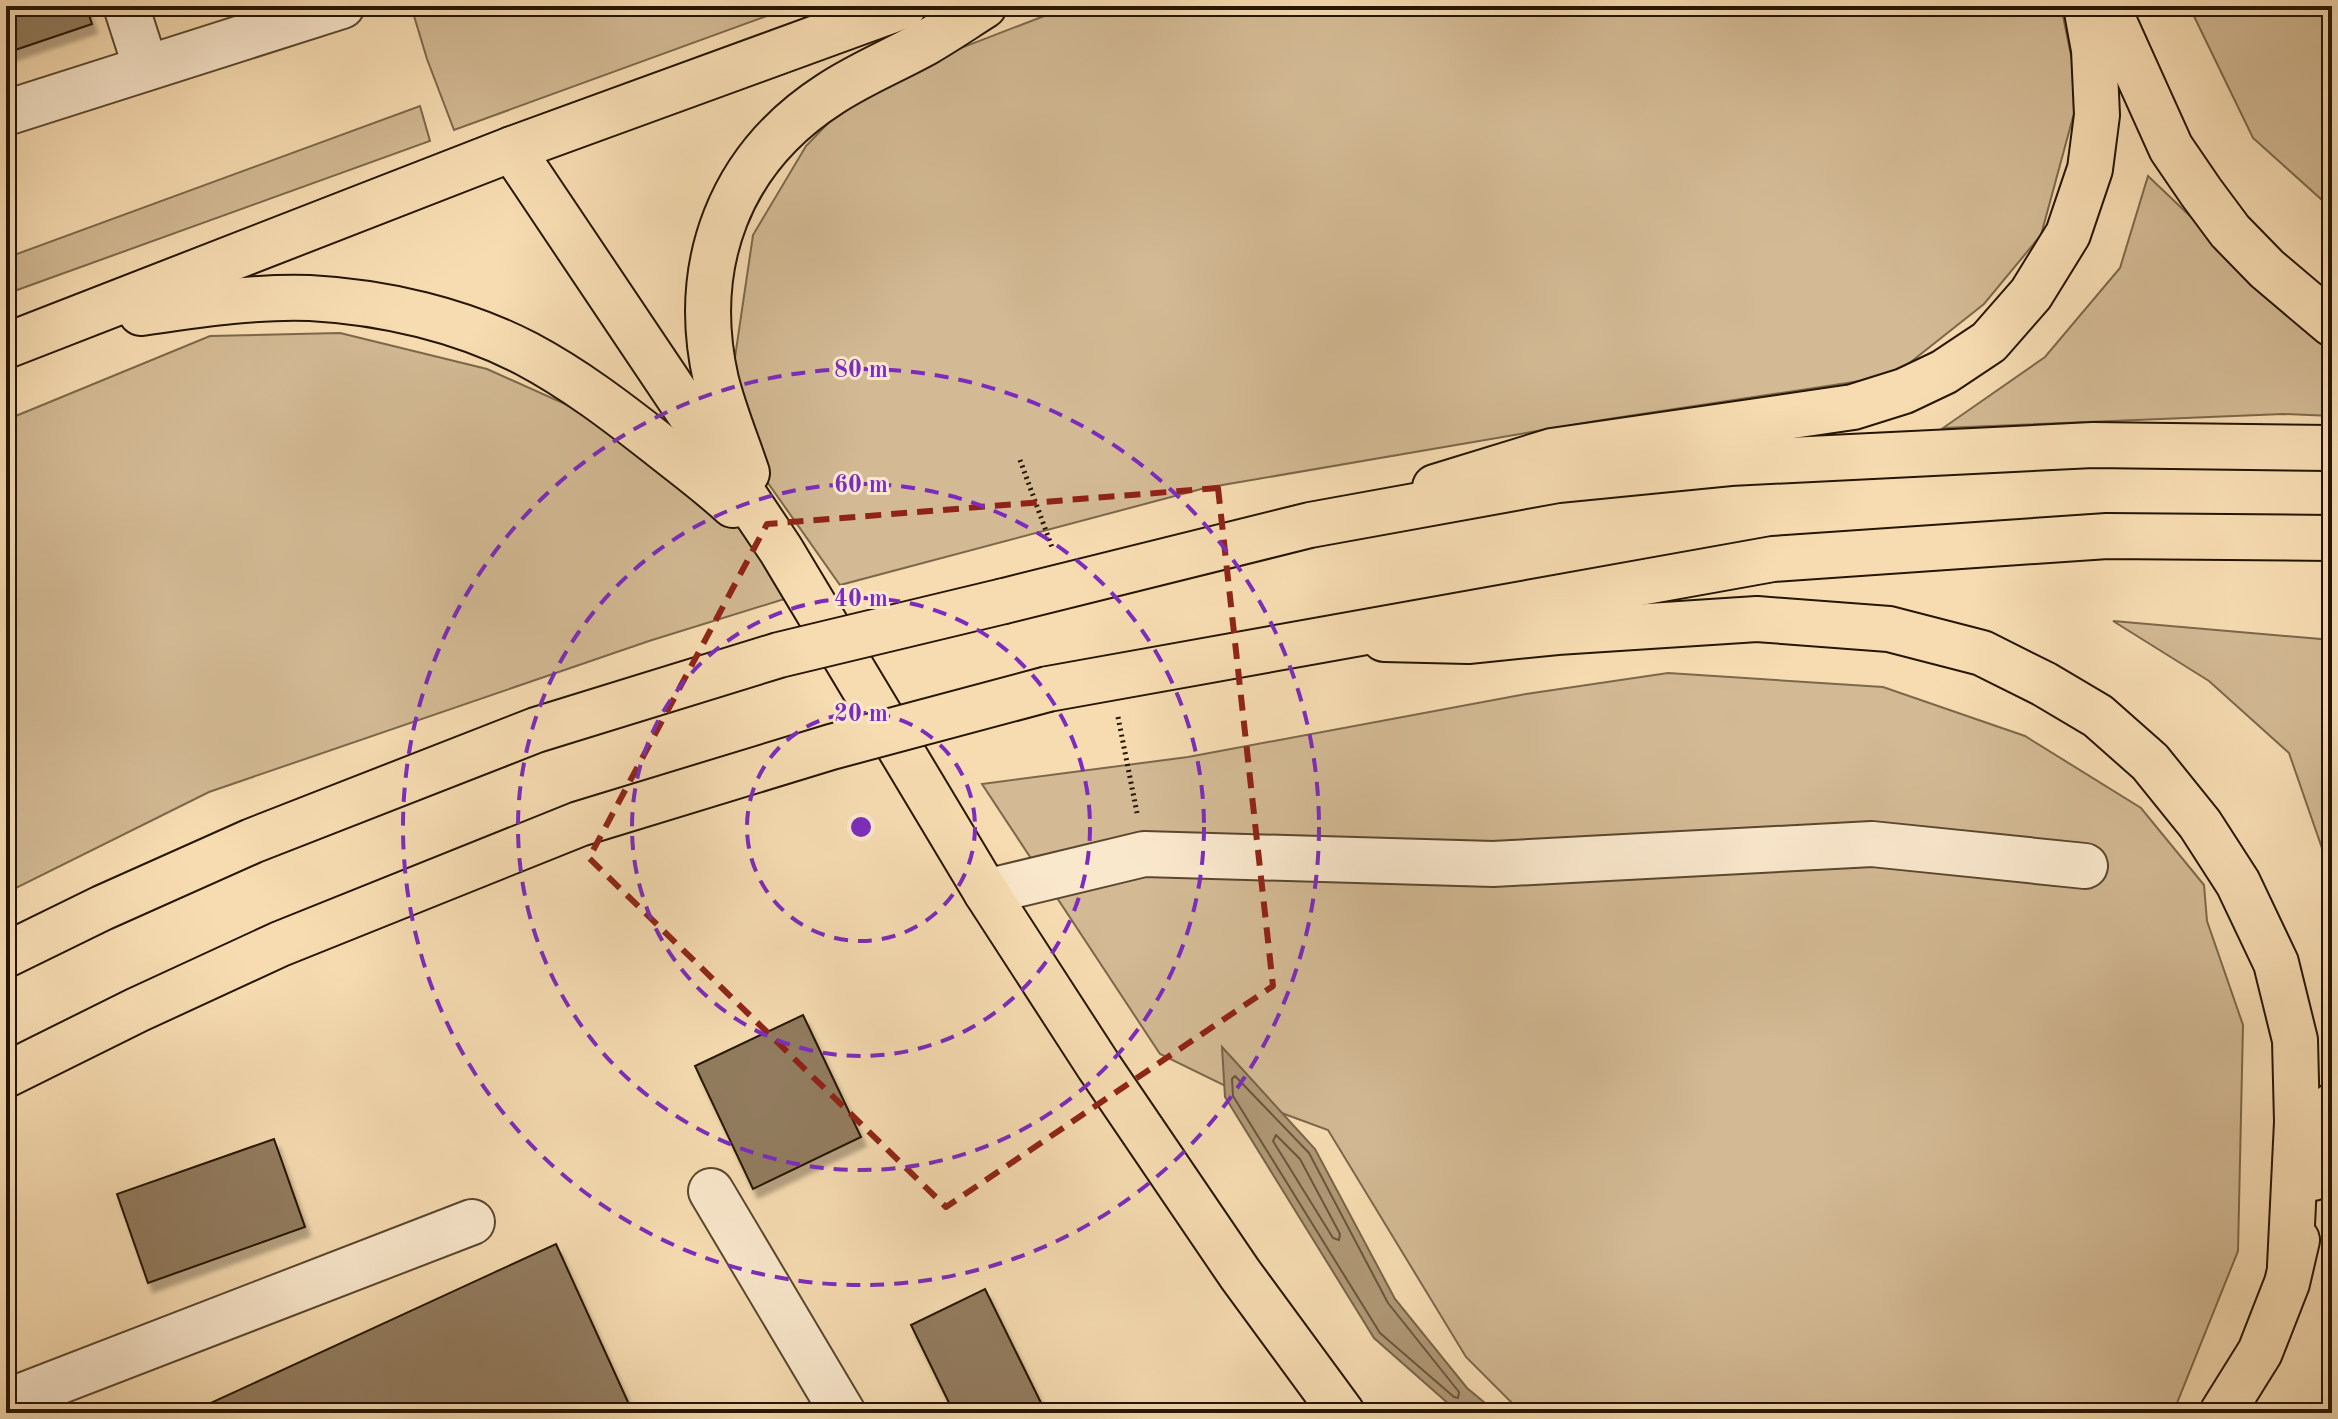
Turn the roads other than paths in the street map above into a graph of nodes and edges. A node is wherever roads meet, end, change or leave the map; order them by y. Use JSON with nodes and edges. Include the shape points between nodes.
{"nodes":[{"id":1,"x":126,"y":6,"type":"edge"},
{"id":2,"x":342,"y":6,"type":"edge"},
{"id":3,"x":904,"y":6,"type":"edge"},
{"id":4,"x":984,"y":6,"type":"edge"},
{"id":5,"x":2086,"y":6,"type":"edge"},
{"id":6,"x":2107,"y":6,"type":"edge"},
{"id":7,"x":146,"y":68,"type":"junction"},
{"id":8,"x":6,"y":113,"type":"edge"},
{"id":9,"x":512,"y":149,"type":"junction"},
{"id":10,"x":71,"y":322,"type":"junction"},
{"id":11,"x":2332,"y":324,"type":"edge"},
{"id":12,"x":6,"y":346,"type":"edge"},
{"id":13,"x":2332,"y":448,"type":"edge"},
{"id":14,"x":1310,"y":525,"type":"junction"},
{"id":15,"x":772,"y":538,"type":"junction"},
{"id":16,"x":2332,"y":538,"type":"edge"},
{"id":17,"x":1322,"y":638,"type":"junction"},
{"id":18,"x":2085,"y":866,"type":"dead end"},
{"id":19,"x":986,"y":892,"type":"junction"},
{"id":20,"x":6,"y":955,"type":"edge"},
{"id":21,"x":6,"y":1075,"type":"edge"},
{"id":22,"x":2332,"y":1106,"type":"edge"},
{"id":23,"x":711,"y":1191,"type":"dead end"},
{"id":24,"x":472,"y":1222,"type":"dead end"},
{"id":25,"x":2290,"y":1266,"type":"junction"},
{"id":26,"x":6,"y":1402,"type":"edge"},
{"id":27,"x":843,"y":1413,"type":"edge"},
{"id":28,"x":1342,"y":1413,"type":"edge"},
{"id":29,"x":2222,"y":1413,"type":"edge"}],
"edges":[{"from":1,"to":7,"type":"lane"},
{"from":2,"to":7,"type":"lane"},
{"from":3,"to":9,"type":"main road"},
{"from":4,"to":15,"type":"main road","via":[[807,110],[755,162],[732,200],[716,242],[708,288],[709,331],[717,382]]},
{"from":5,"to":14,"type":"main road","via":[[2097,115],[2090,169],[2068,234],[2031,294],[1989,342],[1944,372],[1853,407],[1552,451]]},
{"from":6,"to":11,"type":"main road","via":[[2171,148],[2201,192],[2267,269]]},
{"from":7,"to":8,"type":"lane"},
{"from":9,"to":10,"type":"main road"},
{"from":9,"to":15,"type":"main road"},
{"from":10,"to":12,"type":"main road"},
{"from":10,"to":15,"type":"main road","via":[[238,300],[310,298],[412,313],[468,329],[526,354],[589,391]]},
{"from":13,"to":14,"type":"main road","via":[[2093,445],[1730,463],[1558,480]]},
{"from":14,"to":20,"type":"main road","bridge":true,"via":[[779,655],[536,730],[252,841]]},
{"from":15,"to":19,"type":"main road"},
{"from":16,"to":17,"type":"main road","via":[[2107,536],[1773,559]]},
{"from":17,"to":21,"type":"main road","bridge":true,"via":[[1048,689],[831,747],[579,824],[280,944]]},
{"from":17,"to":25,"type":"main road","via":[[1468,641],[1757,619],[1889,629],[1982,653],[2098,716],[2150,762],[2200,824],[2238,883],[2276,963],[2295,1040]]},
{"from":18,"to":19,"type":"lane","via":[[1872,844],[1493,864],[1144,854]]},
{"from":19,"to":28,"type":"main road","via":[[1240,1274]]},
{"from":22,"to":25,"type":"main road"},
{"from":23,"to":27,"type":"lane"},
{"from":24,"to":26,"type":"lane"},
{"from":25,"to":29,"type":"main road","via":[[2260,1352]]}]}
